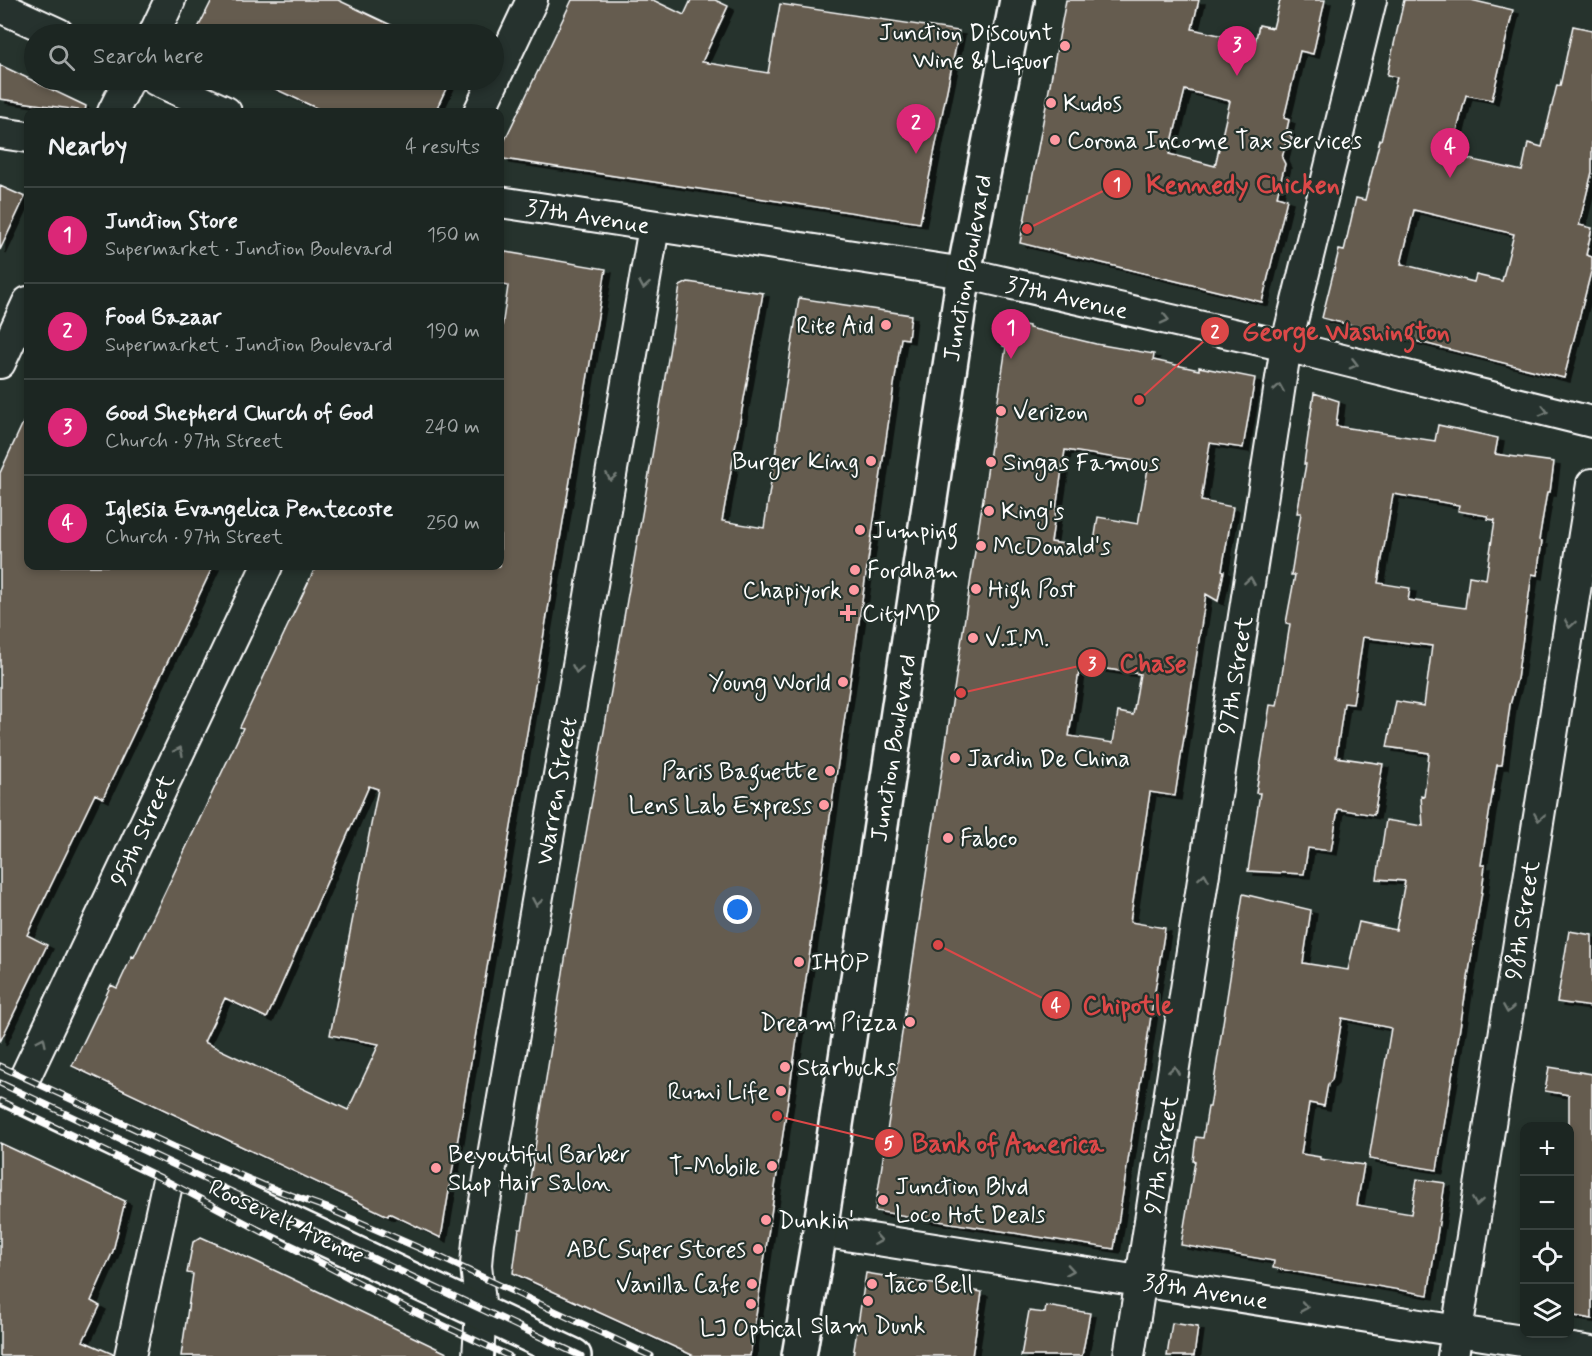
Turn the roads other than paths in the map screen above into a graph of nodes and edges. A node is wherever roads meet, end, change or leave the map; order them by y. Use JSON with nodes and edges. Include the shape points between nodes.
{"nodes":[{"id":1,"x":170,"y":0,"type":"edge"},
{"id":2,"x":532,"y":0,"type":"edge"},
{"id":3,"x":1017,"y":0,"type":"edge"},
{"id":4,"x":1371,"y":0,"type":"edge"},
{"id":5,"x":0,"y":7,"type":"edge"},
{"id":6,"x":37,"y":24,"type":"edge"},
{"id":7,"x":159,"y":24,"type":"edge"},
{"id":8,"x":504,"y":59,"type":"edge"},
{"id":9,"x":124,"y":90,"type":"edge"},
{"id":10,"x":178,"y":90,"type":"edge"},
{"id":11,"x":489,"y":90,"type":"edge"},
{"id":12,"x":115,"y":108,"type":"edge"},
{"id":13,"x":217,"y":108,"type":"edge"},
{"id":14,"x":481,"y":108,"type":"edge"},
{"id":15,"x":0,"y":133,"type":"edge"},
{"id":16,"x":24,"y":136,"type":"edge"},
{"id":17,"x":504,"y":203,"type":"edge"},
{"id":18,"x":654,"y":227,"type":"junction"},
{"id":19,"x":964,"y":273,"type":"junction"},
{"id":20,"x":24,"y":311,"type":"edge"},
{"id":21,"x":1286,"y":346,"type":"junction"},
{"id":22,"x":0,"y":363,"type":"edge"},
{"id":23,"x":1592,"y":422,"type":"edge"},
{"id":24,"x":1592,"y":484,"type":"edge"},
{"id":25,"x":265,"y":570,"type":"edge"},
{"id":26,"x":9,"y":1090,"type":"edge"},
{"id":27,"x":171,"y":1166,"type":"junction"},
{"id":28,"x":820,"y":1232,"type":"junction"},
{"id":29,"x":1141,"y":1281,"type":"junction"},
{"id":30,"x":481,"y":1312,"type":"junction"},
{"id":31,"x":1455,"y":1343,"type":"edge"},
{"id":32,"x":1592,"y":1352,"type":"edge"},
{"id":33,"x":130,"y":1356,"type":"edge"},
{"id":34,"x":478,"y":1356,"type":"edge"},
{"id":35,"x":574,"y":1356,"type":"edge"},
{"id":36,"x":799,"y":1356,"type":"edge"},
{"id":37,"x":1129,"y":1356,"type":"edge"}],
"edges":[{"from":1,"to":7,"type":"street"},
{"from":2,"to":8,"type":"street"},
{"from":3,"to":19,"type":"main road","name":"Junction Boulevard"},
{"from":4,"to":21,"type":"street","name":"97th Street"},
{"from":5,"to":6,"type":"street"},
{"from":9,"to":12,"type":"street"},
{"from":10,"to":13,"type":"street"},
{"from":11,"to":14,"type":"street"},
{"from":15,"to":16,"type":"street"},
{"from":17,"to":18,"type":"street","name":"37th Avenue"},
{"from":18,"to":19,"type":"street","name":"37th Avenue"},
{"from":18,"to":30,"type":"street","name":"Warren Street","one_way":true,"via":[[478,1242]]},
{"from":19,"to":21,"type":"street","name":"37th Avenue","one_way":true},
{"from":19,"to":28,"type":"main road","name":"Junction Boulevard"},
{"from":20,"to":22,"type":"street"},
{"from":21,"to":23,"type":"street","name":"37th Avenue","one_way":true},
{"from":29,"to":21,"type":"street","name":"97th Street","one_way":true},
{"from":24,"to":31,"type":"street","name":"98th Street","one_way":true},
{"from":26,"to":25,"type":"street","name":"95th Street","one_way":true},
{"from":26,"to":27,"type":"main road","name":"Roosevelt Avenue"},
{"from":27,"to":30,"type":"main road","name":"Roosevelt Avenue"},
{"from":27,"to":33,"type":"street"},
{"from":28,"to":29,"type":"street","name":"38th Avenue","one_way":true},
{"from":28,"to":36,"type":"main road","name":"Junction Boulevard"},
{"from":29,"to":31,"type":"street","name":"38th Avenue","one_way":true},
{"from":29,"to":37,"type":"street","name":"97th Street"},
{"from":30,"to":34,"type":"street","name":"Warren Street"},
{"from":30,"to":35,"type":"main road","name":"Roosevelt Avenue"},
{"from":31,"to":32,"type":"street","name":"38th Avenue"}]}
